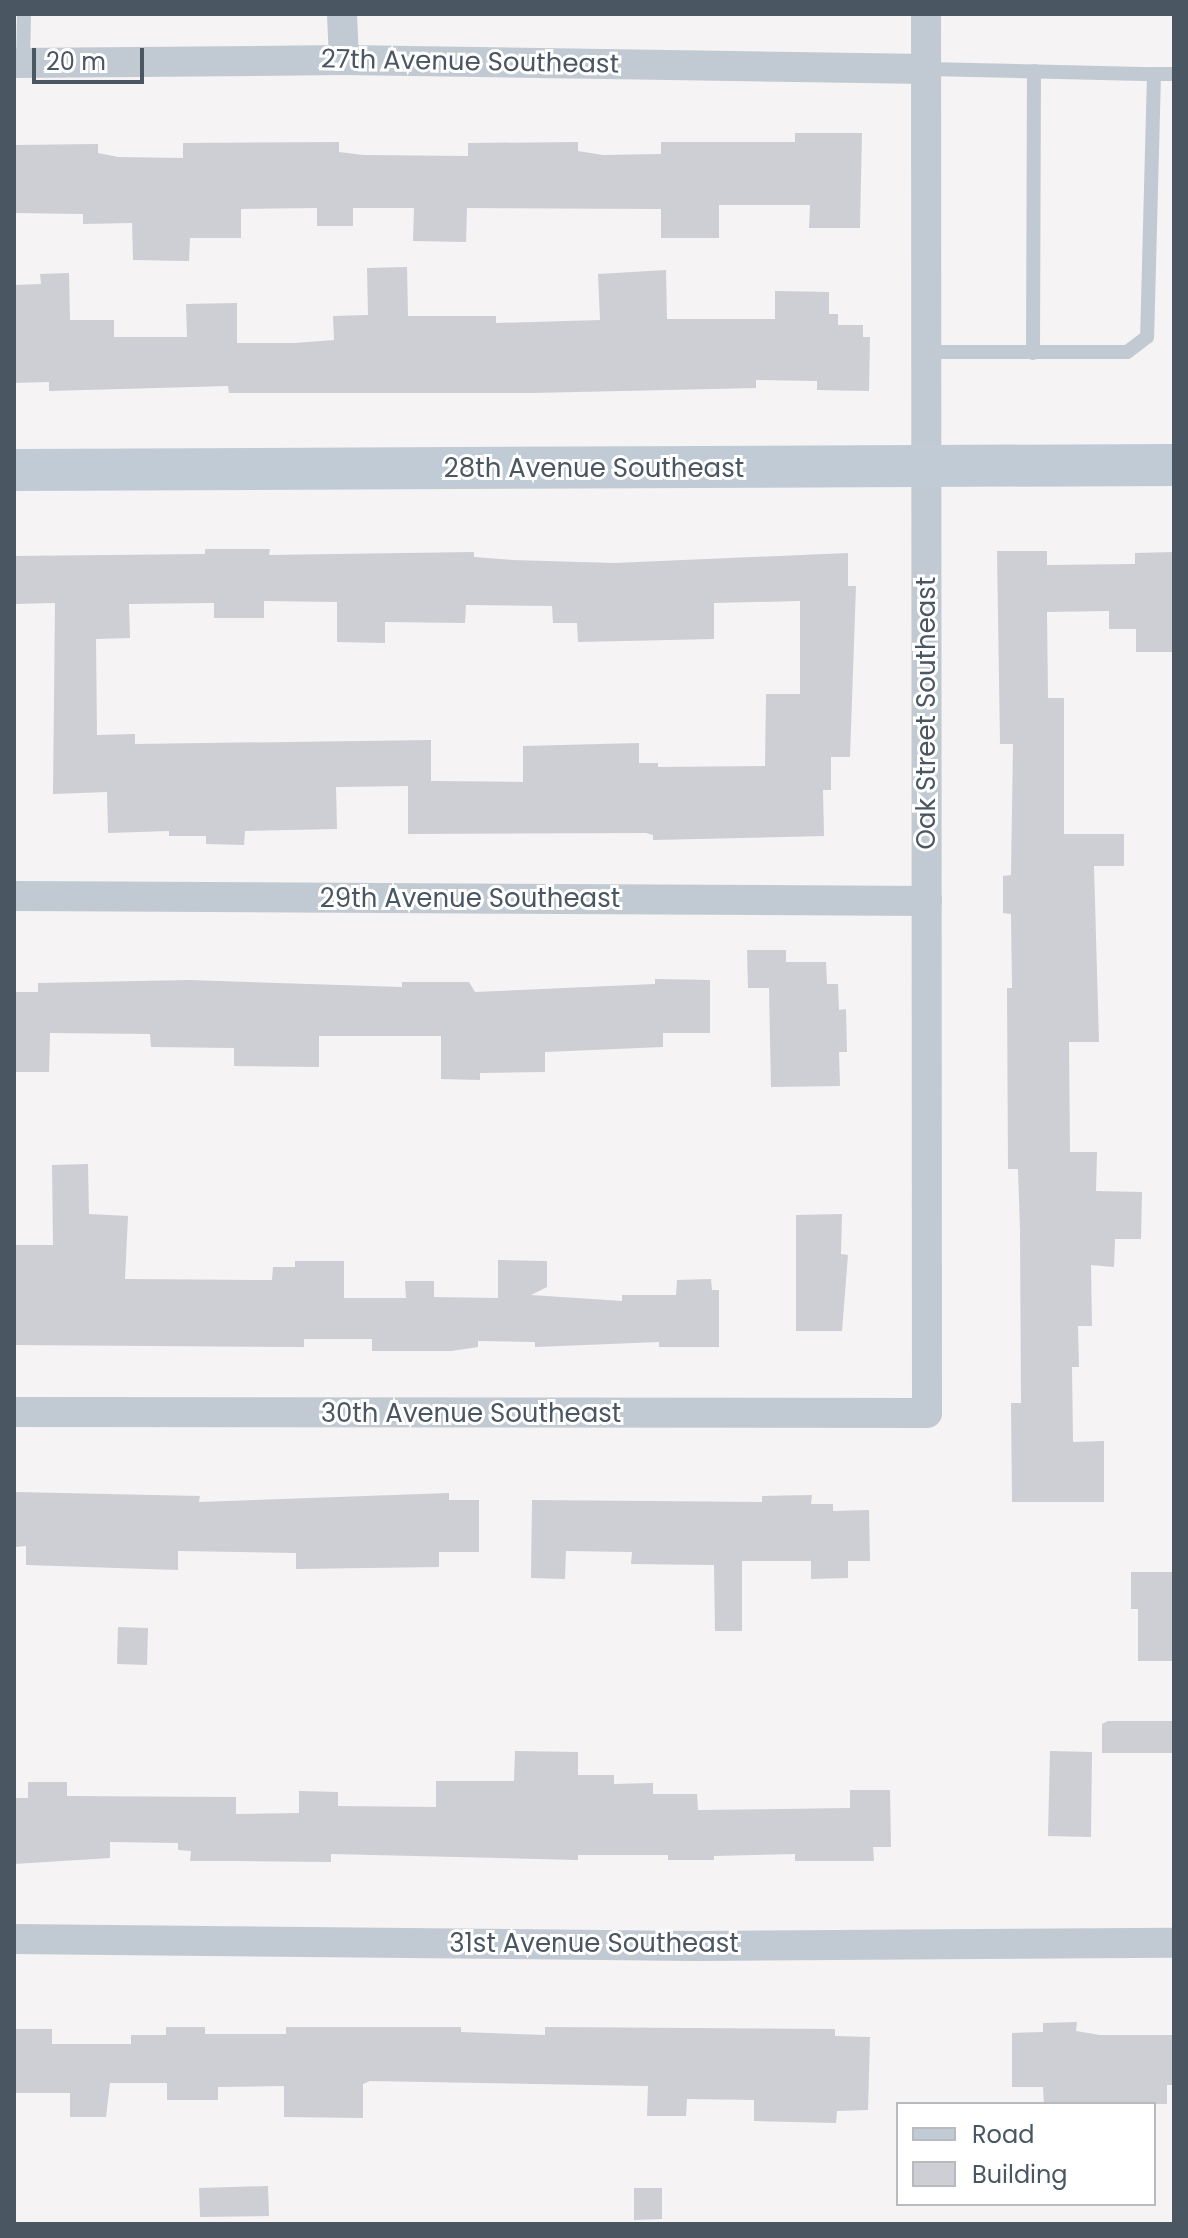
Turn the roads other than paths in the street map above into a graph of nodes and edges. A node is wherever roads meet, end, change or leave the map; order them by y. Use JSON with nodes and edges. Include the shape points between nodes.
{"nodes":[{"id":1,"x":24,"y":14,"type":"edge"},
{"id":2,"x":342,"y":14,"type":"edge"},
{"id":3,"x":926,"y":14,"type":"edge"},
{"id":4,"x":344,"y":60,"type":"junction"},
{"id":5,"x":18,"y":63,"type":"edge"},
{"id":6,"x":926,"y":69,"type":"junction"},
{"id":7,"x":1034,"y":71,"type":"junction"},
{"id":8,"x":1154,"y":74,"type":"junction"},
{"id":9,"x":1174,"y":74,"type":"edge"},
{"id":10,"x":927,"y":352,"type":"junction"},
{"id":11,"x":1033,"y":353,"type":"junction"},
{"id":12,"x":1174,"y":465,"type":"edge"},
{"id":13,"x":927,"y":468,"type":"junction"},
{"id":14,"x":14,"y":470,"type":"edge"},
{"id":15,"x":14,"y":896,"type":"edge"},
{"id":16,"x":927,"y":901,"type":"junction"},
{"id":17,"x":14,"y":1412,"type":"edge"},
{"id":18,"x":927,"y":1413,"type":"joint"},
{"id":19,"x":14,"y":1939,"type":"edge"},
{"id":20,"x":1174,"y":1943,"type":"edge"}],
"edges":[{"from":1,"to":5,"type":"lane"},
{"from":2,"to":4,"type":"street"},
{"from":3,"to":6,"type":"street","name":"Oak Street Southeast"},
{"from":4,"to":5,"type":"street","name":"27th Avenue Southeast"},
{"from":4,"to":6,"type":"street","name":"27th Avenue Southeast"},
{"from":6,"to":7,"type":"lane"},
{"from":6,"to":10,"type":"street","name":"Oak Street Southeast"},
{"from":7,"to":8,"type":"lane"},
{"from":7,"to":11,"type":"lane"},
{"from":8,"to":9,"type":"lane"},
{"from":8,"to":11,"type":"lane","via":[[1147,337],[1127,352]]},
{"from":10,"to":11,"type":"lane"},
{"from":10,"to":13,"type":"street","name":"Oak Street Southeast"},
{"from":12,"to":13,"type":"street","name":"28th Avenue Southeast"},
{"from":13,"to":14,"type":"street","name":"28th Avenue Southeast"},
{"from":13,"to":16,"type":"street","name":"Oak Street Southeast"},
{"from":15,"to":16,"type":"street","name":"29th Avenue Southeast"},
{"from":16,"to":18,"type":"street","name":"Oak Street Southeast"},
{"from":17,"to":18,"type":"street","name":"30th Avenue Southeast"},
{"from":19,"to":20,"type":"street","name":"31st Avenue Southeast","via":[[697,1946]]}]}
